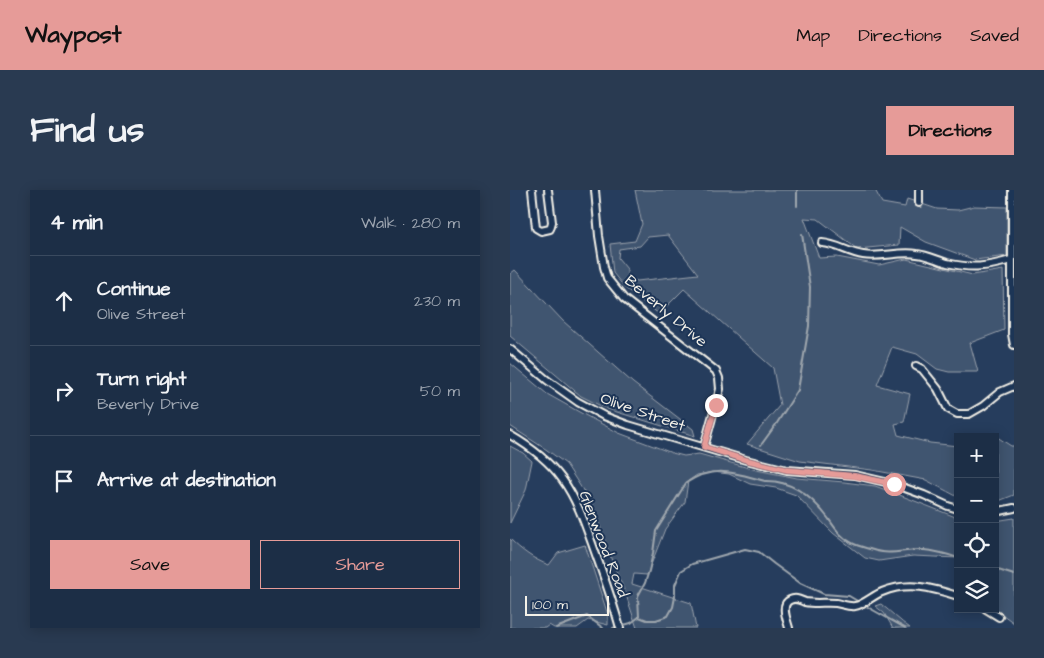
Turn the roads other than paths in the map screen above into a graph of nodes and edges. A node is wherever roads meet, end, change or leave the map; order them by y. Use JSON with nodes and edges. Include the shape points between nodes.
{"nodes":[{"id":1,"x":532,"y":190,"type":"edge"},
{"id":2,"x":548,"y":190,"type":"edge"},
{"id":3,"x":595,"y":190,"type":"edge"},
{"id":4,"x":919,"y":190,"type":"edge"},
{"id":5,"x":1012,"y":190,"type":"edge"},
{"id":6,"x":919,"y":203,"type":"dead end"},
{"id":7,"x":822,"y":243,"type":"dead end"},
{"id":8,"x":1012,"y":260,"type":"junction"},
{"id":9,"x":1014,"y":345,"type":"edge"},
{"id":10,"x":510,"y":349,"type":"edge"},
{"id":11,"x":916,"y":366,"type":"dead end"},
{"id":12,"x":1014,"y":386,"type":"edge"},
{"id":13,"x":510,"y":435,"type":"edge"},
{"id":14,"x":704,"y":447,"type":"junction"},
{"id":15,"x":954,"y":508,"type":"edge"},
{"id":16,"x":1014,"y":508,"type":"edge"},
{"id":17,"x":999,"y":511,"type":"edge"},
{"id":18,"x":954,"y":595,"type":"edge"},
{"id":19,"x":992,"y":613,"type":"edge"},
{"id":20,"x":999,"y":617,"type":"dead end"},
{"id":21,"x":620,"y":628,"type":"edge"},
{"id":22,"x":789,"y":628,"type":"edge"}],
"edges":[{"from":1,"to":2,"type":"street","via":[[536,228],[541,231],[550,228],[552,222]]},
{"from":3,"to":14,"type":"street","name":"Beverly Drive","via":[[599,236],[608,278],[624,298],[716,371],[719,378],[720,389]]},
{"from":4,"to":6,"type":"street"},
{"from":5,"to":8,"type":"street"},
{"from":7,"to":8,"type":"street","via":[[864,256],[918,254],[961,266],[986,267]]},
{"from":8,"to":9,"type":"street"},
{"from":10,"to":14,"type":"street","name":"Olive Street","via":[[547,380],[604,416]]},
{"from":11,"to":12,"type":"street","via":[[934,384],[948,409],[957,414],[969,414]]},
{"from":13,"to":21,"type":"street","name":"Glenwood Road","via":[[545,460],[570,492],[587,528]]},
{"from":14,"to":15,"type":"street","name":"Olive Street","via":[[787,470],[855,476],[894,484]]},
{"from":16,"to":17,"type":"street"},
{"from":18,"to":22,"type":"street","via":[[910,585],[882,592],[855,606],[796,598],[786,604]]},
{"from":19,"to":20,"type":"street"}]}
